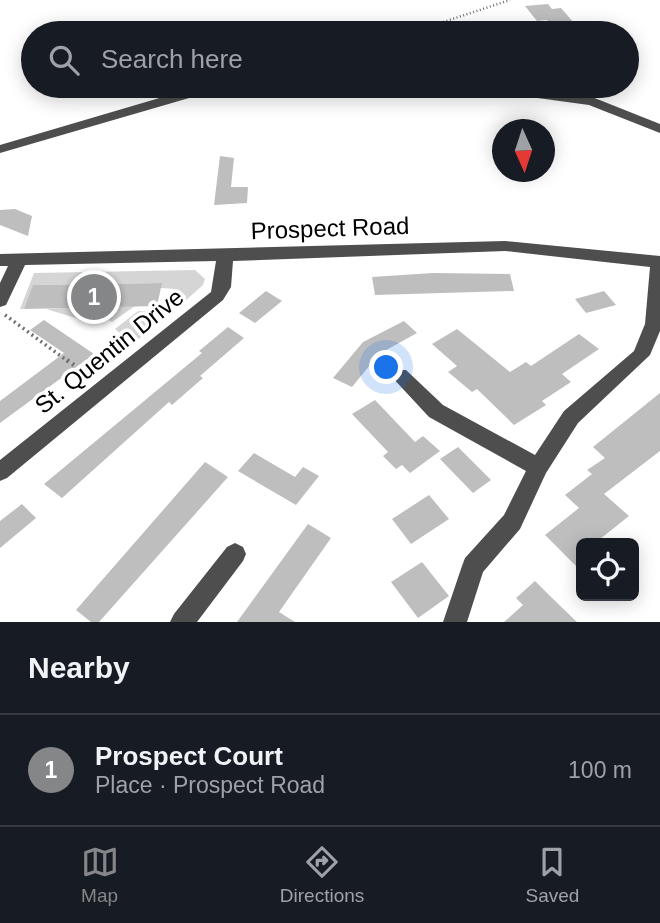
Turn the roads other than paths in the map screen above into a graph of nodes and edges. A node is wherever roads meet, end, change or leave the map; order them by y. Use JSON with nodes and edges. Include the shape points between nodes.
{"nodes":[{"id":1,"x":174,"y":98,"type":"edge"},
{"id":2,"x":569,"y":98,"type":"edge"},
{"id":3,"x":660,"y":129,"type":"edge"},
{"id":4,"x":0,"y":149,"type":"edge"},
{"id":5,"x":225,"y":256,"type":"junction"},
{"id":6,"x":0,"y":260,"type":"edge"},
{"id":7,"x":18,"y":262,"type":"junction"},
{"id":8,"x":659,"y":262,"type":"edge"},
{"id":9,"x":0,"y":301,"type":"edge"},
{"id":10,"x":399,"y":375,"type":"dead end"},
{"id":11,"x":538,"y":467,"type":"junction"},
{"id":12,"x":0,"y":472,"type":"edge"},
{"id":13,"x":235,"y":554,"type":"dead end"},
{"id":14,"x":182,"y":622,"type":"edge"},
{"id":15,"x":455,"y":622,"type":"edge"}],
"edges":[{"from":1,"to":4,"type":"street"},
{"from":2,"to":3,"type":"street","via":[[592,101]]},
{"from":5,"to":7,"type":"street","name":"Prospect Road"},
{"from":5,"to":8,"type":"street","name":"Prospect Road","via":[[505,246]]},
{"from":5,"to":12,"type":"street","name":"St. Quentin Drive","via":[[217,296]]},
{"from":6,"to":7,"type":"street","name":"Prospect Road"},
{"from":7,"to":9,"type":"street"},
{"from":8,"to":11,"type":"street","via":[[654,324],[641,355],[571,417]]},
{"from":10,"to":11,"type":"street","via":[[436,411]]},
{"from":11,"to":15,"type":"street","via":[[512,522],[473,566]]},
{"from":13,"to":14,"type":"street"}]}
